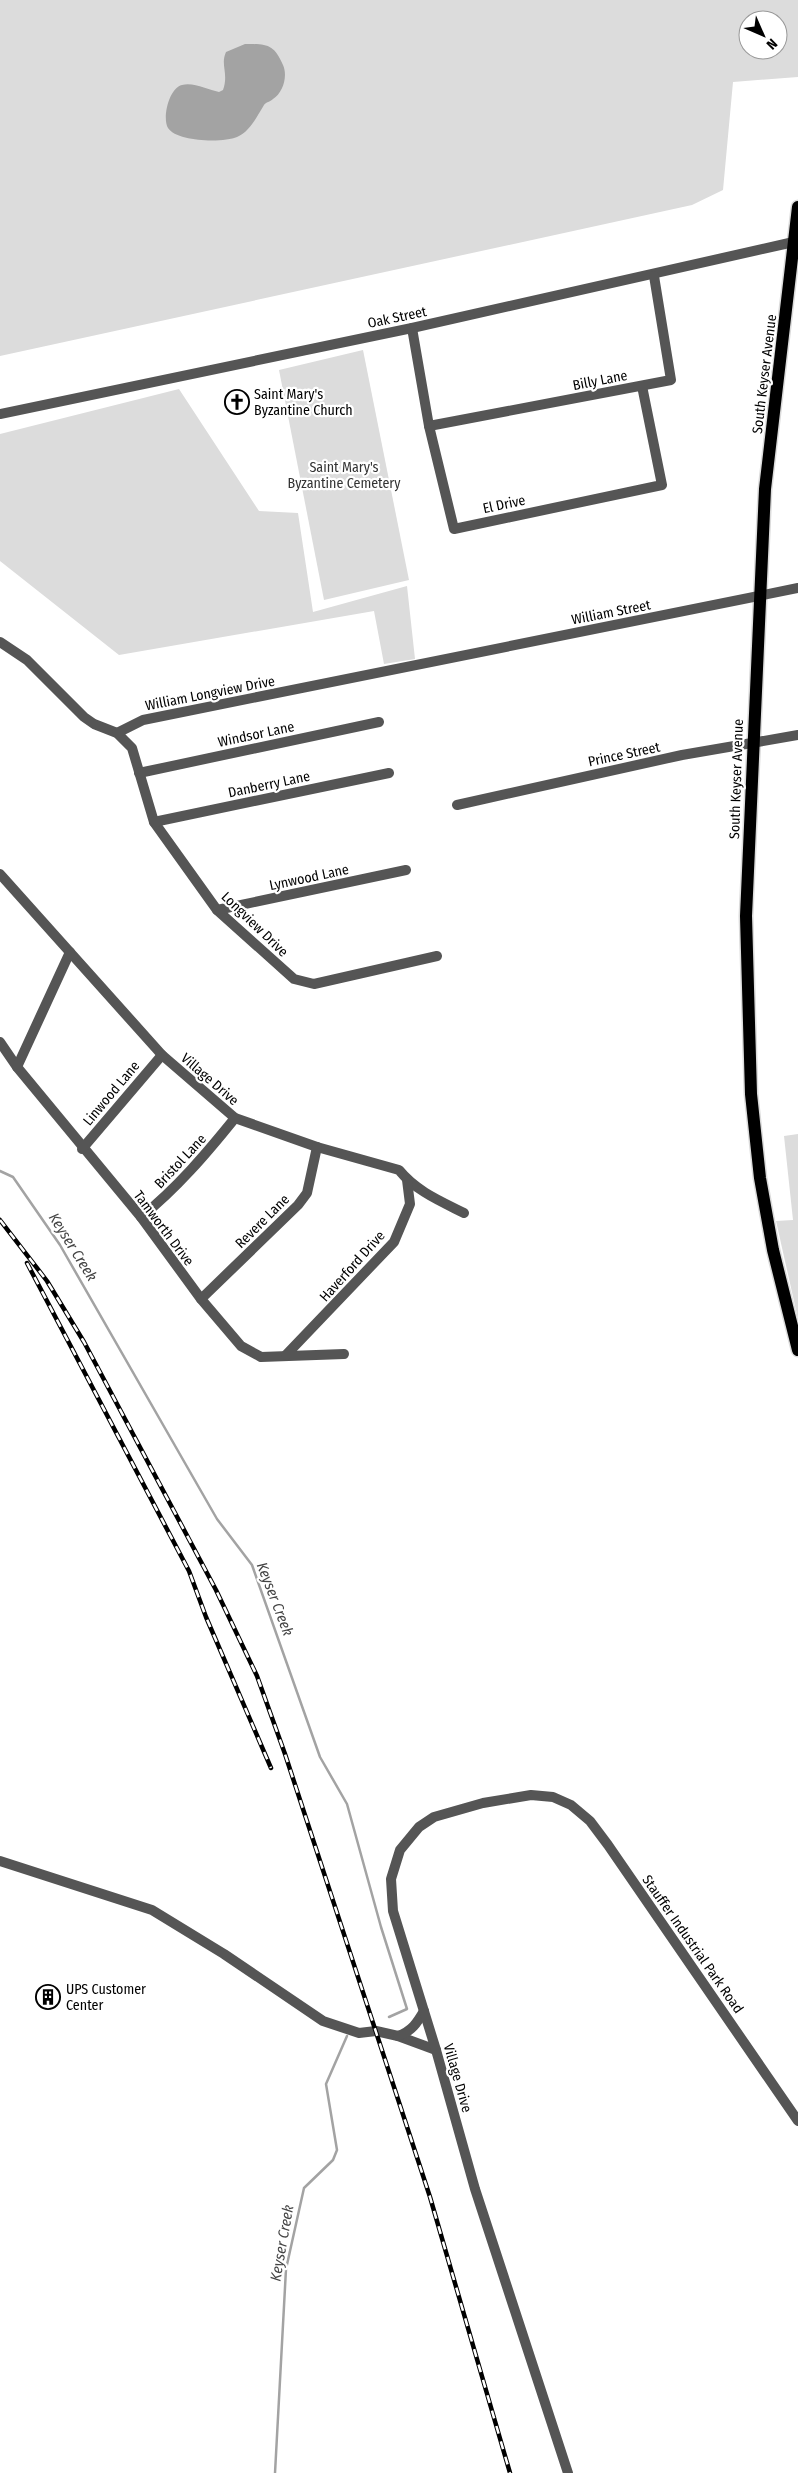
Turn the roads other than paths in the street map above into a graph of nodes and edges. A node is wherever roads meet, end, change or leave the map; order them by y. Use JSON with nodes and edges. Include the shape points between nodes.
{"nodes":[{"id":1,"x":798,"y":207,"type":"edge"},
{"id":2,"x":796,"y":242,"type":"edge"},
{"id":3,"x":654,"y":276,"type":"junction"},
{"id":4,"x":412,"y":328,"type":"junction"},
{"id":5,"x":642,"y":386,"type":"junction"},
{"id":6,"x":0,"y":414,"type":"edge"},
{"id":7,"x":429,"y":426,"type":"junction"},
{"id":8,"x":798,"y":588,"type":"edge"},
{"id":9,"x":759,"y":594,"type":"junction"},
{"id":10,"x":0,"y":642,"type":"edge"},
{"id":11,"x":429,"y":663,"type":"joint"},
{"id":12,"x":380,"y":722,"type":"dead end"},
{"id":13,"x":117,"y":733,"type":"junction"},
{"id":14,"x":798,"y":735,"type":"edge"},
{"id":15,"x":752,"y":744,"type":"junction"},
{"id":16,"x":389,"y":773,"type":"dead end"},
{"id":17,"x":139,"y":774,"type":"junction"},
{"id":18,"x":457,"y":805,"type":"dead end"},
{"id":19,"x":154,"y":822,"type":"junction"},
{"id":20,"x":406,"y":870,"type":"dead end"},
{"id":21,"x":0,"y":874,"type":"edge"},
{"id":22,"x":217,"y":910,"type":"junction"},
{"id":23,"x":70,"y":952,"type":"junction"},
{"id":24,"x":437,"y":956,"type":"dead end"},
{"id":25,"x":0,"y":1042,"type":"edge"},
{"id":26,"x":162,"y":1055,"type":"junction"},
{"id":27,"x":17,"y":1068,"type":"junction"},
{"id":28,"x":235,"y":1118,"type":"junction"},
{"id":29,"x":317,"y":1146,"type":"junction"},
{"id":30,"x":82,"y":1148,"type":"junction"},
{"id":31,"x":407,"y":1180,"type":"junction"},
{"id":32,"x":464,"y":1213,"type":"dead end"},
{"id":33,"x":141,"y":1217,"type":"junction"},
{"id":34,"x":201,"y":1299,"type":"junction"},
{"id":35,"x":798,"y":1350,"type":"edge"},
{"id":36,"x":344,"y":1354,"type":"dead end"},
{"id":37,"x":286,"y":1355,"type":"junction"},
{"id":38,"x":553,"y":1797,"type":"joint"},
{"id":39,"x":0,"y":1861,"type":"edge"},
{"id":40,"x":424,"y":2011,"type":"junction"},
{"id":41,"x":398,"y":2036,"type":"junction"},
{"id":42,"x":436,"y":2050,"type":"junction"},
{"id":43,"x":798,"y":2120,"type":"edge"},
{"id":44,"x":568,"y":2473,"type":"edge"}],
"edges":[{"from":1,"to":2,"type":"main road","name":"South Keyser Avenue"},
{"from":2,"to":3,"type":"street","name":"Oak Street"},
{"from":2,"to":9,"type":"main road","name":"South Keyser Avenue","via":[[765,489]]},
{"from":3,"to":4,"type":"street","name":"Oak Street"},
{"from":3,"to":5,"type":"street","name":"Billy Lane","via":[[671,380]]},
{"from":4,"to":6,"type":"street","name":"Oak Street"},
{"from":4,"to":7,"type":"street","name":"El Drive"},
{"from":5,"to":7,"type":"street","name":"Billy Lane"},
{"from":5,"to":7,"type":"street","name":"El Drive","via":[[662,485],[454,529]]},
{"from":8,"to":9,"type":"street","name":"William Street"},
{"from":9,"to":11,"type":"street","name":"William Street"},
{"from":9,"to":15,"type":"main road","name":"South Keyser Avenue"},
{"from":10,"to":13,"type":"street","via":[[27,660],[84,717]]},
{"from":11,"to":13,"type":"street","name":"William Longview Drive","via":[[143,720]]},
{"from":12,"to":17,"type":"street","name":"Windsor Lane"},
{"from":13,"to":17,"type":"street","name":"Longview Drive","via":[[132,748]]},
{"from":14,"to":15,"type":"street","name":"Prince Street"},
{"from":15,"to":18,"type":"street","name":"Prince Street","via":[[652,762]]},
{"from":15,"to":35,"type":"main road","name":"South Keyser Avenue","via":[[746,916],[751,1094],[760,1178]]},
{"from":16,"to":19,"type":"street","name":"Danberry Lane"},
{"from":17,"to":19,"type":"street","name":"Longview Drive"},
{"from":19,"to":22,"type":"street","name":"Longview Drive"},
{"from":20,"to":22,"type":"street","name":"Lynwood Lane"},
{"from":21,"to":23,"type":"street","name":"Village Drive"},
{"from":22,"to":24,"type":"street","name":"Longview Drive","via":[[294,979],[314,984]]},
{"from":23,"to":26,"type":"street","name":"Village Drive"},
{"from":23,"to":27,"type":"street"},
{"from":25,"to":27,"type":"street","name":"Tamworth Drive"},
{"from":26,"to":28,"type":"street","name":"Village Drive"},
{"from":26,"to":30,"type":"street","name":"Linwood Lane"},
{"from":27,"to":30,"type":"street","name":"Tamworth Drive"},
{"from":28,"to":29,"type":"street","name":"Village Drive"},
{"from":28,"to":33,"type":"street","name":"Bristol Lane","via":[[202,1158]]},
{"from":29,"to":31,"type":"street","name":"Village Drive","via":[[399,1170]]},
{"from":29,"to":34,"type":"street","name":"Revere Lane","via":[[307,1192],[298,1205]]},
{"from":30,"to":33,"type":"street","name":"Tamworth Drive"},
{"from":31,"to":32,"type":"street","name":"Village Drive"},
{"from":31,"to":37,"type":"street","name":"Haverford Drive","via":[[410,1204],[394,1242]]},
{"from":33,"to":34,"type":"street","name":"Tamworth Drive"},
{"from":34,"to":37,"type":"street","name":"Tamworth Drive","via":[[241,1346],[260,1357]]},
{"from":36,"to":37,"type":"street","name":"Tamworth Drive","via":[[298,1358]]},
{"from":38,"to":40,"type":"street","name":"Village Drive","via":[[531,1794],[434,1817],[419,1827],[400,1850],[391,1878],[393,1912]]},
{"from":38,"to":43,"type":"street","name":"Stauffer Industrial Park Road","via":[[590,1821]]},
{"from":39,"to":41,"type":"street","via":[[152,1910],[323,2021],[359,2033],[376,2031]]},
{"from":40,"to":41,"type":"street","via":[[414,2028]]},
{"from":40,"to":42,"type":"street","name":"Village Drive"},
{"from":41,"to":42,"type":"street"},
{"from":42,"to":44,"type":"street","name":"Village Drive","via":[[474,2189]]}]}
